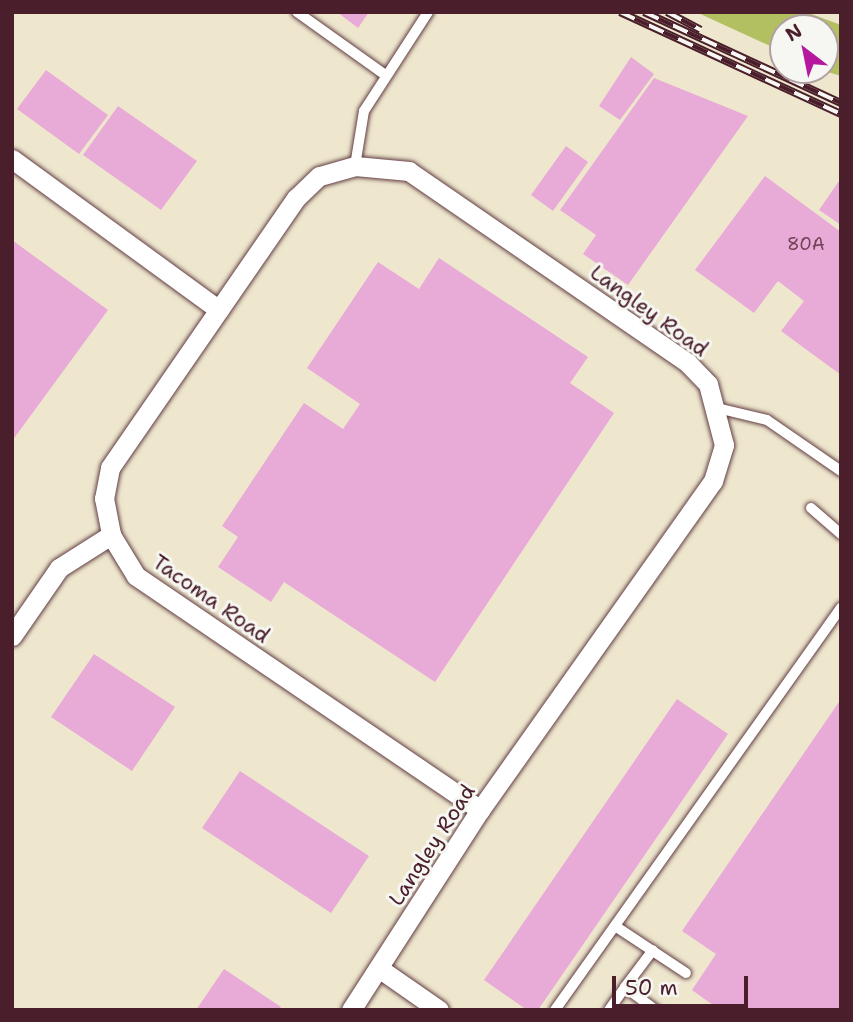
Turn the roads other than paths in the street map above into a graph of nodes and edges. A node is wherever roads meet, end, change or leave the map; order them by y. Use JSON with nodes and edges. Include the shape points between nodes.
{"nodes":[{"id":1,"x":297,"y":12,"type":"edge"},
{"id":2,"x":428,"y":12,"type":"edge"},
{"id":3,"x":384,"y":74,"type":"junction"},
{"id":4,"x":12,"y":159,"type":"edge"},
{"id":5,"x":355,"y":166,"type":"junction"},
{"id":6,"x":219,"y":310,"type":"junction"},
{"id":7,"x":716,"y":408,"type":"junction"},
{"id":8,"x":841,"y":471,"type":"edge"},
{"id":9,"x":811,"y":508,"type":"dead end"},
{"id":10,"x":841,"y":534,"type":"edge"},
{"id":11,"x":111,"y":535,"type":"junction"},
{"id":12,"x":841,"y":607,"type":"edge"},
{"id":13,"x":12,"y":636,"type":"edge"},
{"id":14,"x":480,"y":810,"type":"junction"},
{"id":15,"x":615,"y":926,"type":"junction"},
{"id":16,"x":653,"y":950,"type":"junction"},
{"id":17,"x":380,"y":969,"type":"junction"},
{"id":18,"x":686,"y":973,"type":"dead end"},
{"id":19,"x":625,"y":987,"type":"junction"},
{"id":20,"x":351,"y":1010,"type":"edge"},
{"id":21,"x":439,"y":1010,"type":"edge"},
{"id":22,"x":555,"y":1010,"type":"edge"},
{"id":23,"x":608,"y":1010,"type":"edge"},
{"id":24,"x":656,"y":1010,"type":"edge"}],
"edges":[{"from":1,"to":3,"type":"lane"},
{"from":2,"to":3,"type":"lane"},
{"from":3,"to":5,"type":"lane","via":[[359,126]]},
{"from":4,"to":6,"type":"street"},
{"from":5,"to":6,"type":"street","name":"Langley Road","via":[[319,176],[296,198]]},
{"from":5,"to":7,"type":"street","name":"Langley Road","via":[[409,171],[688,363],[708,384]]},
{"from":6,"to":11,"type":"street","name":"Tacoma Road","via":[[110,468],[104,498]]},
{"from":7,"to":8,"type":"lane","via":[[767,420]]},
{"from":7,"to":14,"type":"street","name":"Langley Road","via":[[724,444],[713,481]]},
{"from":9,"to":10,"type":"lane"},
{"from":11,"to":13,"type":"street","via":[[59,568]]},
{"from":11,"to":14,"type":"street","name":"Tacoma Road","via":[[136,576]]},
{"from":12,"to":15,"type":"lane"},
{"from":14,"to":17,"type":"street","name":"Langley Road"},
{"from":15,"to":16,"type":"lane"},
{"from":15,"to":22,"type":"lane"},
{"from":16,"to":18,"type":"lane"},
{"from":16,"to":19,"type":"lane"},
{"from":17,"to":20,"type":"street","name":"Langley Road"},
{"from":17,"to":21,"type":"street"},
{"from":19,"to":23,"type":"lane"},
{"from":19,"to":24,"type":"lane"}]}
